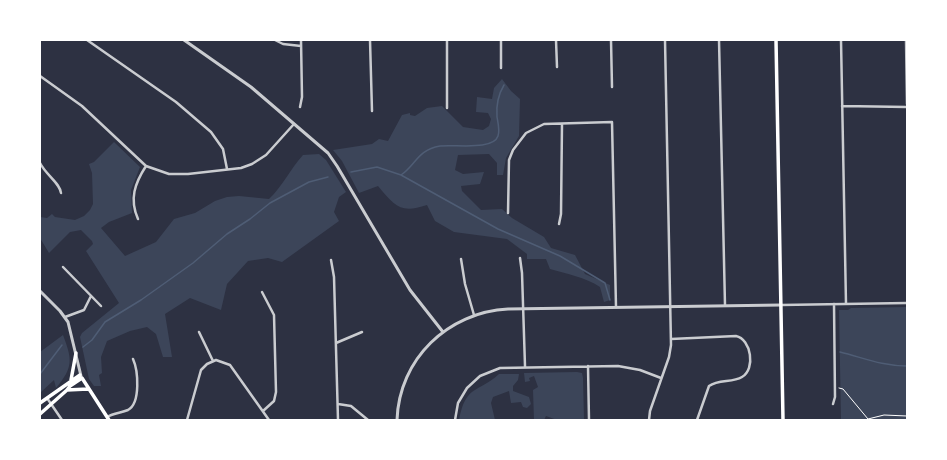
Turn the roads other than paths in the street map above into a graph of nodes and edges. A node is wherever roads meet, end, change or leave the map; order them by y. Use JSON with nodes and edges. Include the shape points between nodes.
{"nodes":[{"id":1,"x":87,"y":40,"type":"edge"},
{"id":2,"x":184,"y":40,"type":"edge"},
{"id":3,"x":275,"y":40,"type":"edge"},
{"id":4,"x":301,"y":40,"type":"edge"},
{"id":5,"x":370,"y":40,"type":"edge"},
{"id":6,"x":447,"y":40,"type":"edge"},
{"id":7,"x":501,"y":40,"type":"edge"},
{"id":8,"x":556,"y":40,"type":"edge"},
{"id":9,"x":611,"y":40,"type":"edge"},
{"id":10,"x":665,"y":40,"type":"edge"},
{"id":11,"x":719,"y":40,"type":"edge"},
{"id":12,"x":776,"y":40,"type":"edge"},
{"id":13,"x":840,"y":40,"type":"edge"},
{"id":14,"x":906,"y":40,"type":"edge"},
{"id":15,"x":301,"y":46,"type":"junction"},
{"id":16,"x":557,"y":67,"type":"dead end"},
{"id":17,"x":501,"y":68,"type":"dead end"},
{"id":18,"x":40,"y":76,"type":"edge"},
{"id":19,"x":612,"y":87,"type":"dead end"},
{"id":20,"x":907,"y":105,"type":"edge"},
{"id":21,"x":842,"y":106,"type":"junction"},
{"id":22,"x":300,"y":107,"type":"dead end"},
{"id":23,"x":447,"y":108,"type":"dead end"},
{"id":24,"x":372,"y":111,"type":"dead end"},
{"id":25,"x":294,"y":124,"type":"junction"},
{"id":26,"x":562,"y":124,"type":"junction"},
{"id":27,"x":40,"y":163,"type":"edge"},
{"id":28,"x":146,"y":166,"type":"junction"},
{"id":29,"x":227,"y":169,"type":"junction"},
{"id":30,"x":61,"y":193,"type":"dead end"},
{"id":31,"x":508,"y":213,"type":"dead end"},
{"id":32,"x":138,"y":219,"type":"dead end"},
{"id":33,"x":559,"y":224,"type":"dead end"},
{"id":34,"x":520,"y":258,"type":"dead end"},
{"id":35,"x":461,"y":259,"type":"dead end"},
{"id":36,"x":331,"y":260,"type":"dead end"},
{"id":37,"x":64,"y":267,"type":"dead end"},
{"id":38,"x":40,"y":291,"type":"edge"},
{"id":39,"x":262,"y":292,"type":"dead end"},
{"id":40,"x":91,"y":296,"type":"junction"},
{"id":41,"x":907,"y":303,"type":"edge"},
{"id":42,"x":781,"y":304,"type":"junction"},
{"id":43,"x":834,"y":304,"type":"junction"},
{"id":44,"x":846,"y":304,"type":"junction"},
{"id":45,"x":725,"y":305,"type":"junction"},
{"id":46,"x":101,"y":306,"type":"dead end"},
{"id":47,"x":671,"y":306,"type":"junction"},
{"id":48,"x":616,"y":307,"type":"junction"},
{"id":49,"x":523,"y":308,"type":"junction"},
{"id":50,"x":474,"y":315,"type":"junction"},
{"id":51,"x":65,"y":317,"type":"junction"},
{"id":52,"x":199,"y":332,"type":"dead end"},
{"id":53,"x":362,"y":332,"type":"dead end"},
{"id":54,"x":443,"y":332,"type":"junction"},
{"id":55,"x":671,"y":339,"type":"junction"},
{"id":56,"x":336,"y":343,"type":"junction"},
{"id":57,"x":76,"y":353,"type":"junction"},
{"id":58,"x":133,"y":359,"type":"dead end"},
{"id":59,"x":213,"y":361,"type":"junction"},
{"id":60,"x":525,"y":366,"type":"junction"},
{"id":61,"x":588,"y":366,"type":"junction"},
{"id":62,"x":81,"y":377,"type":"junction"},
{"id":63,"x":661,"y":378,"type":"junction"},
{"id":64,"x":71,"y":380,"type":"junction"},
{"id":65,"x":88,"y":389,"type":"junction"},
{"id":66,"x":67,"y":390,"type":"junction"},
{"id":67,"x":47,"y":398,"type":"junction"},
{"id":68,"x":40,"y":403,"type":"edge"},
{"id":69,"x":52,"y":404,"type":"junction"},
{"id":70,"x":338,"y":404,"type":"junction"},
{"id":71,"x":833,"y":404,"type":"dead end"},
{"id":72,"x":263,"y":411,"type":"junction"},
{"id":73,"x":40,"y":414,"type":"edge"},
{"id":74,"x":108,"y":419,"type":"edge"},
{"id":75,"x":62,"y":420,"type":"edge"},
{"id":76,"x":187,"y":420,"type":"edge"},
{"id":77,"x":270,"y":420,"type":"edge"},
{"id":78,"x":338,"y":420,"type":"edge"},
{"id":79,"x":368,"y":420,"type":"edge"},
{"id":80,"x":397,"y":420,"type":"edge"},
{"id":81,"x":455,"y":420,"type":"edge"},
{"id":82,"x":589,"y":420,"type":"edge"},
{"id":83,"x":649,"y":420,"type":"edge"},
{"id":84,"x":696,"y":420,"type":"edge"},
{"id":85,"x":784,"y":420,"type":"edge"}],
"edges":[{"from":1,"to":29,"type":"street","via":[[166,94],[211,132],[223,149]]},
{"from":2,"to":25,"type":"street","via":[[251,86]]},
{"from":3,"to":15,"type":"street","via":[[283,44]]},
{"from":4,"to":15,"type":"street"},
{"from":5,"to":24,"type":"street"},
{"from":6,"to":23,"type":"street"},
{"from":7,"to":17,"type":"street"},
{"from":8,"to":16,"type":"street"},
{"from":9,"to":19,"type":"street"},
{"from":10,"to":47,"type":"street"},
{"from":11,"to":45,"type":"street"},
{"from":12,"to":42,"type":"main road"},
{"from":13,"to":21,"type":"street"},
{"from":14,"to":20,"type":"street"},
{"from":15,"to":22,"type":"street"},
{"from":18,"to":28,"type":"street","via":[[82,106]]},
{"from":20,"to":21,"type":"street"},
{"from":21,"to":44,"type":"street"},
{"from":25,"to":29,"type":"street","via":[[259,161]]},
{"from":25,"to":54,"type":"street","via":[[331,157],[410,290]]},
{"from":26,"to":31,"type":"street","via":[[544,124],[530,130],[517,144],[508,166]]},
{"from":26,"to":33,"type":"street"},
{"from":26,"to":48,"type":"street","via":[[612,122]]},
{"from":27,"to":30,"type":"street","via":[[60,188]]},
{"from":28,"to":29,"type":"street","via":[[174,175]]},
{"from":28,"to":32,"type":"street","via":[[134,190],[133,205]]},
{"from":34,"to":49,"type":"street"},
{"from":35,"to":50,"type":"street"},
{"from":36,"to":56,"type":"street"},
{"from":37,"to":40,"type":"street"},
{"from":38,"to":51,"type":"street"},
{"from":39,"to":72,"type":"street","via":[[274,315],[276,392],[274,401]]},
{"from":40,"to":46,"type":"street"},
{"from":40,"to":51,"type":"street","via":[[84,310]]},
{"from":41,"to":44,"type":"street"},
{"from":42,"to":43,"type":"street"},
{"from":42,"to":45,"type":"street"},
{"from":42,"to":85,"type":"main road"},
{"from":43,"to":44,"type":"street"},
{"from":43,"to":71,"type":"street"},
{"from":45,"to":47,"type":"street"},
{"from":47,"to":48,"type":"street"},
{"from":47,"to":55,"type":"street"},
{"from":48,"to":49,"type":"street"},
{"from":49,"to":50,"type":"street","via":[[493,310]]},
{"from":49,"to":60,"type":"street"},
{"from":50,"to":54,"type":"street"},
{"from":51,"to":57,"type":"street"},
{"from":52,"to":59,"type":"street"},
{"from":53,"to":56,"type":"street"},
{"from":54,"to":80,"type":"street","via":[[426,347],[409,373],[400,398]]},
{"from":55,"to":63,"type":"street","via":[[670,353]]},
{"from":55,"to":84,"type":"street","via":[[736,336],[743,338],[749,348],[750,365],[746,374],[738,379],[716,382],[709,386]]},
{"from":56,"to":70,"type":"street"},
{"from":57,"to":62,"type":"street"},
{"from":57,"to":64,"type":"main road"},
{"from":58,"to":74,"type":"street","via":[[137,372],[134,403],[128,410],[112,414]]},
{"from":59,"to":72,"type":"street","via":[[222,361],[230,365]]},
{"from":59,"to":76,"type":"street","via":[[201,370]]},
{"from":60,"to":61,"type":"street"},
{"from":60,"to":81,"type":"street","via":[[497,368],[476,379],[461,397]]},
{"from":61,"to":63,"type":"street","via":[[629,368]]},
{"from":61,"to":82,"type":"street"},
{"from":62,"to":64,"type":"main road"},
{"from":62,"to":65,"type":"main road"},
{"from":62,"to":66,"type":"main road"},
{"from":63,"to":83,"type":"street"},
{"from":64,"to":67,"type":"main road"},
{"from":65,"to":66,"type":"main road"},
{"from":65,"to":74,"type":"main road"},
{"from":66,"to":69,"type":"main road"},
{"from":67,"to":68,"type":"main road"},
{"from":67,"to":69,"type":"street"},
{"from":69,"to":73,"type":"main road"},
{"from":69,"to":75,"type":"street"},
{"from":70,"to":78,"type":"street"},
{"from":70,"to":79,"type":"street","via":[[351,406]]},
{"from":72,"to":77,"type":"street"}]}
